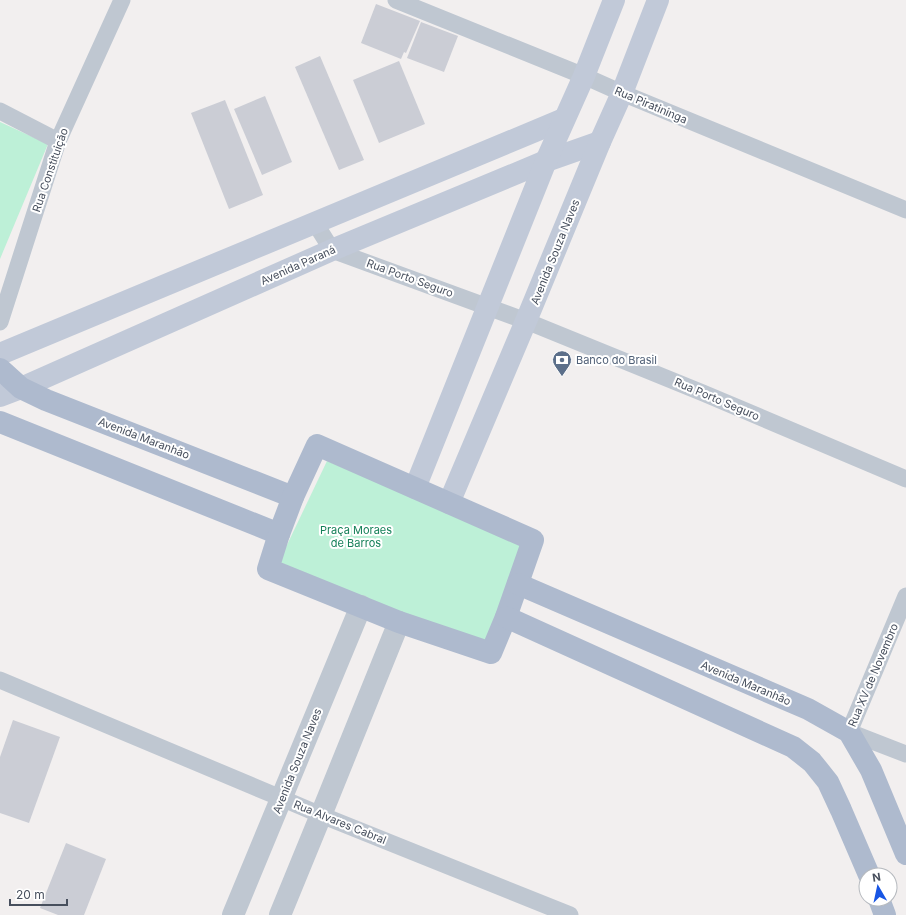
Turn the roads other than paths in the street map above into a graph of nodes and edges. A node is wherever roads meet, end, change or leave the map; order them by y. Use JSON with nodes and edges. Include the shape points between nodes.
{"nodes":[{"id":1,"x":122,"y":0,"type":"edge"},
{"id":2,"x":396,"y":0,"type":"edge"},
{"id":3,"x":614,"y":0,"type":"edge"},
{"id":4,"x":658,"y":0,"type":"edge"},
{"id":5,"x":584,"y":76,"type":"junction"},
{"id":6,"x":622,"y":93,"type":"junction"},
{"id":7,"x":0,"y":112,"type":"edge"},
{"id":8,"x":564,"y":119,"type":"junction"},
{"id":9,"x":58,"y":141,"type":"junction"},
{"id":10,"x":600,"y":142,"type":"junction"},
{"id":11,"x":546,"y":161,"type":"junction"},
{"id":12,"x":906,"y":210,"type":"edge"},
{"id":13,"x":315,"y":223,"type":"junction"},
{"id":14,"x":332,"y":250,"type":"junction"},
{"id":15,"x":487,"y":307,"type":"junction"},
{"id":16,"x":526,"y":321,"type":"junction"},
{"id":17,"x":0,"y":322,"type":"edge"},
{"id":18,"x":0,"y":354,"type":"edge"},
{"id":19,"x":0,"y":369,"type":"edge"},
{"id":20,"x":21,"y":388,"type":"junction"},
{"id":21,"x":0,"y":396,"type":"edge"},
{"id":22,"x":0,"y":422,"type":"edge"},
{"id":23,"x":906,"y":479,"type":"edge"},
{"id":24,"x":414,"y":488,"type":"junction"},
{"id":25,"x":293,"y":497,"type":"junction"},
{"id":26,"x":449,"y":503,"type":"junction"},
{"id":27,"x":279,"y":534,"type":"junction"},
{"id":28,"x":518,"y":584,"type":"junction"},
{"id":29,"x":906,"y":596,"type":"edge"},
{"id":30,"x":361,"y":606,"type":"junction"},
{"id":31,"x":506,"y":616,"type":"junction"},
{"id":32,"x":399,"y":622,"type":"junction"},
{"id":33,"x":0,"y":680,"type":"edge"},
{"id":34,"x":849,"y":732,"type":"junction"},
{"id":35,"x":906,"y":754,"type":"edge"},
{"id":36,"x":282,"y":798,"type":"junction"},
{"id":37,"x":321,"y":815,"type":"junction"},
{"id":38,"x":906,"y":854,"type":"edge"},
{"id":39,"x":865,"y":867,"type":"edge"},
{"id":40,"x":233,"y":915,"type":"edge"},
{"id":41,"x":280,"y":915,"type":"edge"},
{"id":42,"x":570,"y":915,"type":"edge"}],
"edges":[{"from":1,"to":9,"type":"street","name":"Rua Constituição"},
{"from":2,"to":5,"type":"street","name":"Rua Piratininga"},
{"from":3,"to":5,"type":"main road"},
{"from":4,"to":6,"type":"main road","name":"Avenida Souza Naves"},
{"from":5,"to":6,"type":"street","name":"Rua Piratininga"},
{"from":5,"to":8,"type":"main road"},
{"from":6,"to":10,"type":"main road","name":"Avenida Souza Naves"},
{"from":6,"to":12,"type":"street","name":"Rua Piratininga"},
{"from":7,"to":9,"type":"street"},
{"from":8,"to":11,"type":"main road"},
{"from":8,"to":13,"type":"main road"},
{"from":9,"to":17,"type":"street","name":"Rua Constituição"},
{"from":10,"to":11,"type":"main road","name":"Avenida Paraná"},
{"from":10,"to":16,"type":"main road","name":"Avenida Souza Naves"},
{"from":11,"to":14,"type":"main road","name":"Avenida Paraná"},
{"from":11,"to":15,"type":"main road"},
{"from":13,"to":14,"type":"street"},
{"from":13,"to":18,"type":"main road"},
{"from":14,"to":15,"type":"street","name":"Rua Porto Seguro"},
{"from":14,"to":20,"type":"main road","name":"Avenida Paraná"},
{"from":15,"to":16,"type":"street","name":"Rua Porto Seguro"},
{"from":15,"to":24,"type":"main road"},
{"from":16,"to":23,"type":"street","name":"Rua Porto Seguro"},
{"from":16,"to":26,"type":"main road","name":"Avenida Souza Naves"},
{"from":19,"to":20,"type":"main road","name":"Avenida Maranhão"},
{"from":20,"to":21,"type":"main road","name":"Avenida Paraná"},
{"from":20,"to":25,"type":"main road","name":"Avenida Maranhão"},
{"from":22,"to":27,"type":"main road"},
{"from":24,"to":25,"type":"main road","via":[[317,445]]},
{"from":24,"to":26,"type":"main road"},
{"from":25,"to":27,"type":"main road"},
{"from":26,"to":28,"type":"main road","via":[[533,540]]},
{"from":27,"to":30,"type":"main road","via":[[268,569]]},
{"from":28,"to":31,"type":"main road"},
{"from":28,"to":34,"type":"main road","name":"Avenida Maranhão","via":[[808,709]]},
{"from":29,"to":34,"type":"street","name":"Rua XV de Novembro"},
{"from":30,"to":32,"type":"main road"},
{"from":30,"to":36,"type":"street","name":"Avenida Souza Naves"},
{"from":31,"to":32,"type":"main road","via":[[491,653]]},
{"from":31,"to":39,"type":"main road","via":[[793,747],[812,762],[828,782]]},
{"from":32,"to":37,"type":"street"},
{"from":33,"to":36,"type":"street","name":"Rua Alvares Cabral"},
{"from":34,"to":35,"type":"street"},
{"from":34,"to":38,"type":"main road","via":[[871,770]]},
{"from":36,"to":37,"type":"street","name":"Rua Alvares Cabral"},
{"from":36,"to":40,"type":"street","name":"Avenida Souza Naves"},
{"from":37,"to":41,"type":"street"},
{"from":37,"to":42,"type":"street","name":"Rua Alvares Cabral"}]}
